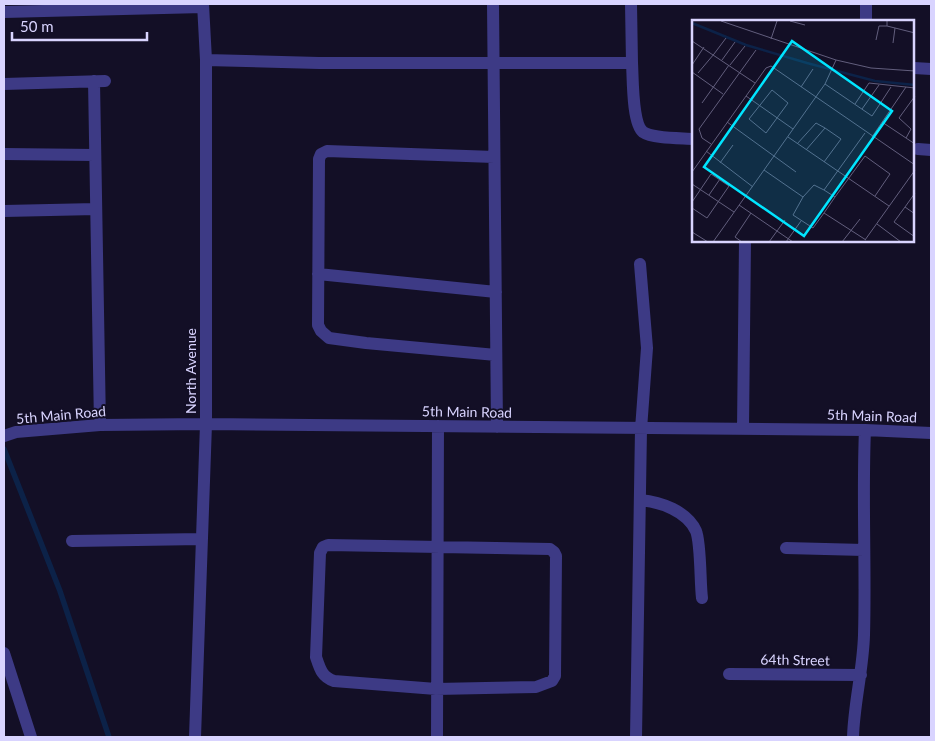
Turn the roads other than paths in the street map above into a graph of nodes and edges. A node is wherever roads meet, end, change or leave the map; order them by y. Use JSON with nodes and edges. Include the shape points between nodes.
{"nodes":[{"id":1,"x":493,"y":4,"type":"edge"},
{"id":2,"x":631,"y":4,"type":"edge"},
{"id":3,"x":866,"y":4,"type":"edge"},
{"id":4,"x":203,"y":5,"type":"edge"},
{"id":5,"x":93,"y":7,"type":"edge"},
{"id":6,"x":4,"y":12,"type":"edge"},
{"id":7,"x":866,"y":20,"type":"edge"},
{"id":8,"x":206,"y":60,"type":"junction"},
{"id":9,"x":494,"y":62,"type":"junction"},
{"id":10,"x":632,"y":63,"type":"junction"},
{"id":11,"x":915,"y":68,"type":"edge"},
{"id":12,"x":931,"y":68,"type":"edge"},
{"id":13,"x":4,"y":84,"type":"edge"},
{"id":14,"x":692,"y":139,"type":"edge"},
{"id":15,"x":4,"y":154,"type":"edge"},
{"id":16,"x":95,"y":155,"type":"junction"},
{"id":17,"x":494,"y":156,"type":"junction"},
{"id":18,"x":96,"y":209,"type":"junction"},
{"id":19,"x":4,"y":211,"type":"edge"},
{"id":20,"x":745,"y":242,"type":"edge"},
{"id":21,"x":640,"y":264,"type":"dead end"},
{"id":22,"x":318,"y":274,"type":"junction"},
{"id":23,"x":496,"y":292,"type":"junction"},
{"id":24,"x":496,"y":355,"type":"junction"},
{"id":25,"x":206,"y":424,"type":"junction"},
{"id":26,"x":100,"y":425,"type":"junction"},
{"id":27,"x":438,"y":426,"type":"junction"},
{"id":28,"x":497,"y":427,"type":"junction"},
{"id":29,"x":642,"y":429,"type":"junction"},
{"id":30,"x":743,"y":429,"type":"junction"},
{"id":31,"x":866,"y":430,"type":"junction"},
{"id":32,"x":931,"y":433,"type":"edge"},
{"id":33,"x":4,"y":436,"type":"edge"},
{"id":34,"x":640,"y":500,"type":"junction"},
{"id":35,"x":202,"y":538,"type":"junction"},
{"id":36,"x":72,"y":541,"type":"dead end"},
{"id":37,"x":438,"y":548,"type":"junction"},
{"id":38,"x":786,"y":548,"type":"dead end"},
{"id":39,"x":864,"y":550,"type":"junction"},
{"id":40,"x":702,"y":598,"type":"dead end"},
{"id":41,"x":4,"y":652,"type":"edge"},
{"id":42,"x":729,"y":674,"type":"dead end"},
{"id":43,"x":861,"y":675,"type":"junction"},
{"id":44,"x":436,"y":690,"type":"junction"},
{"id":45,"x":31,"y":737,"type":"edge"},
{"id":46,"x":195,"y":737,"type":"edge"},
{"id":47,"x":437,"y":737,"type":"edge"},
{"id":48,"x":636,"y":737,"type":"edge"},
{"id":49,"x":853,"y":737,"type":"edge"}],
"edges":[{"from":1,"to":9,"type":"street"},
{"from":2,"to":10,"type":"street"},
{"from":3,"to":7,"type":"street"},
{"from":4,"to":5,"type":"street"},
{"from":4,"to":8,"type":"street","name":"North Avenue"},
{"from":5,"to":6,"type":"street"},
{"from":8,"to":9,"type":"street"},
{"from":8,"to":25,"type":"street","name":"North Avenue"},
{"from":9,"to":10,"type":"street"},
{"from":9,"to":17,"type":"street"},
{"from":10,"to":14,"type":"street","via":[[636,121],[643,132],[653,136]]},
{"from":11,"to":12,"type":"street"},
{"from":13,"to":16,"type":"street","via":[[100,81]]},
{"from":15,"to":16,"type":"street"},
{"from":16,"to":18,"type":"street"},
{"from":17,"to":22,"type":"street","via":[[327,151],[321,154]]},
{"from":17,"to":23,"type":"street"},
{"from":18,"to":19,"type":"street"},
{"from":18,"to":26,"type":"street"},
{"from":20,"to":30,"type":"street"},
{"from":21,"to":29,"type":"street","via":[[647,348]]},
{"from":22,"to":23,"type":"street"},
{"from":22,"to":24,"type":"street","via":[[318,326],[329,338]]},
{"from":23,"to":24,"type":"street"},
{"from":24,"to":28,"type":"street"},
{"from":25,"to":26,"type":"street","name":"5th Main Road"},
{"from":25,"to":27,"type":"street","name":"5th Main Road"},
{"from":25,"to":35,"type":"street","name":"North Avenue"},
{"from":26,"to":33,"type":"street","name":"5th Main Road","via":[[16,432]]},
{"from":27,"to":28,"type":"street","name":"5th Main Road"},
{"from":27,"to":37,"type":"street"},
{"from":28,"to":29,"type":"street","name":"5th Main Road"},
{"from":29,"to":30,"type":"street","name":"5th Main Road"},
{"from":29,"to":34,"type":"street"},
{"from":30,"to":31,"type":"street","name":"5th Main Road"},
{"from":31,"to":32,"type":"street","name":"5th Main Road"},
{"from":31,"to":39,"type":"street"},
{"from":34,"to":40,"type":"street","via":[[658,503],[690,521],[697,533]]},
{"from":34,"to":48,"type":"street"},
{"from":35,"to":36,"type":"street"},
{"from":35,"to":46,"type":"street","name":"North Avenue"},
{"from":37,"to":44,"type":"street"},
{"from":37,"to":44,"type":"street","via":[[323,547],[320,553],[316,656],[320,671],[334,681]]},
{"from":37,"to":44,"type":"street","via":[[550,549],[554,552],[556,668],[552,681],[536,687]]},
{"from":38,"to":39,"type":"street"},
{"from":39,"to":43,"type":"street"},
{"from":41,"to":45,"type":"street"},
{"from":42,"to":43,"type":"street","name":"64th Street"},
{"from":43,"to":49,"type":"street"},
{"from":44,"to":47,"type":"street"}]}
